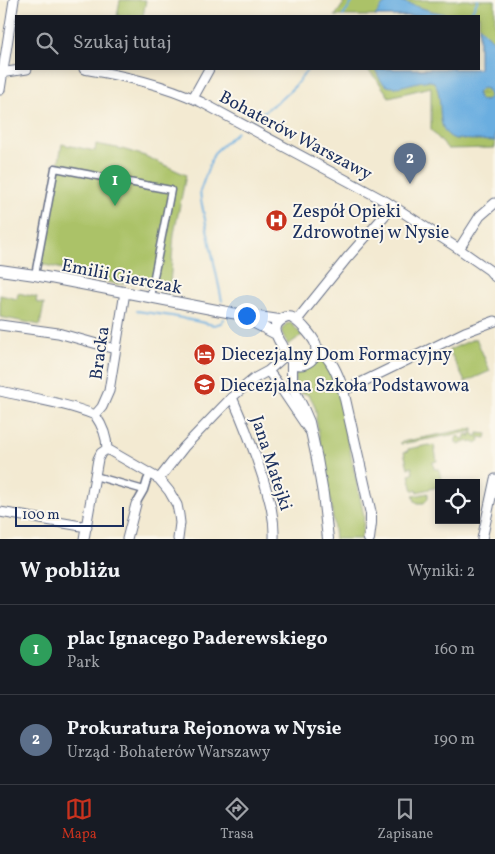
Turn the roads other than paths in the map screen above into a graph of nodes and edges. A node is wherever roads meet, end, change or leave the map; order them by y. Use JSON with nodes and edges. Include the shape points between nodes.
{"nodes":[{"id":1,"x":14,"y":0,"type":"edge"},
{"id":2,"x":20,"y":70,"type":"edge"},
{"id":3,"x":89,"y":70,"type":"edge"},
{"id":4,"x":208,"y":70,"type":"edge"},
{"id":5,"x":1,"y":73,"type":"edge"},
{"id":6,"x":0,"y":90,"type":"edge"},
{"id":7,"x":193,"y":98,"type":"junction"},
{"id":8,"x":495,"y":203,"type":"edge"},
{"id":9,"x":393,"y":206,"type":"junction"},
{"id":10,"x":459,"y":249,"type":"junction"},
{"id":11,"x":0,"y":270,"type":"edge"},
{"id":12,"x":35,"y":275,"type":"junction"},
{"id":13,"x":495,"y":276,"type":"edge"},
{"id":14,"x":125,"y":292,"type":"junction"},
{"id":15,"x":150,"y":297,"type":"junction"},
{"id":16,"x":238,"y":314,"type":"junction"},
{"id":17,"x":280,"y":320,"type":"junction"},
{"id":18,"x":297,"y":320,"type":"junction"},
{"id":19,"x":495,"y":321,"type":"edge"},
{"id":20,"x":0,"y":325,"type":"edge"},
{"id":21,"x":276,"y":334,"type":"junction"},
{"id":22,"x":316,"y":348,"type":"junction"},
{"id":23,"x":115,"y":349,"type":"junction"},
{"id":24,"x":289,"y":358,"type":"junction"},
{"id":25,"x":268,"y":371,"type":"junction"},
{"id":26,"x":343,"y":390,"type":"junction"},
{"id":27,"x":0,"y":391,"type":"edge"},
{"id":28,"x":232,"y":397,"type":"junction"},
{"id":29,"x":94,"y":415,"type":"junction"},
{"id":30,"x":312,"y":434,"type":"junction"},
{"id":31,"x":108,"y":449,"type":"junction"},
{"id":32,"x":95,"y":476,"type":"junction"},
{"id":33,"x":155,"y":476,"type":"junction"},
{"id":34,"x":495,"y":479,"type":"edge"},
{"id":35,"x":144,"y":490,"type":"junction"},
{"id":36,"x":136,"y":504,"type":"joint"},
{"id":37,"x":0,"y":512,"type":"edge"},
{"id":38,"x":87,"y":527,"type":"junction"},
{"id":39,"x":84,"y":539,"type":"edge"},
{"id":40,"x":127,"y":539,"type":"edge"},
{"id":41,"x":178,"y":539,"type":"edge"},
{"id":42,"x":274,"y":539,"type":"edge"},
{"id":43,"x":328,"y":539,"type":"edge"},
{"id":44,"x":369,"y":539,"type":"edge"},
{"id":45,"x":482,"y":539,"type":"edge"}],
"edges":[{"from":1,"to":5,"type":"street"},
{"from":2,"to":5,"type":"street"},
{"from":3,"to":7,"type":"street","name":"Bohaterów Warszawy","via":[[138,79]]},
{"from":4,"to":7,"type":"street","name":"Bohaterów Warszawy"},
{"from":5,"to":6,"type":"street"},
{"from":7,"to":9,"type":"street","name":"Bohaterów Warszawy"},
{"from":8,"to":10,"type":"street","via":[[480,216]]},
{"from":9,"to":10,"type":"street","name":"Bohaterów Warszawy"},
{"from":9,"to":18,"type":"street"},
{"from":10,"to":13,"type":"street","name":"Bohaterów Warszawy"},
{"from":11,"to":12,"type":"street","name":"Emilii Gierczak"},
{"from":12,"to":14,"type":"street","name":"Emilii Gierczak"},
{"from":12,"to":15,"type":"street","via":[[55,168],[170,190]]},
{"from":14,"to":15,"type":"street","name":"Emilii Gierczak"},
{"from":14,"to":23,"type":"street","name":"Bracka"},
{"from":15,"to":16,"type":"street","name":"Emilii Gierczak"},
{"from":16,"to":17,"type":"street","name":"Emilii Gierczak"},
{"from":16,"to":21,"type":"street","name":"Emilii Gierczak"},
{"from":17,"to":18,"type":"street","via":[[292,317]]},
{"from":17,"to":21,"type":"street"},
{"from":18,"to":22,"type":"street","via":[[312,337]]},
{"from":19,"to":26,"type":"street"},
{"from":20,"to":23,"type":"street","via":[[58,333]]},
{"from":21,"to":24,"type":"street"},
{"from":22,"to":24,"type":"street","via":[[312,360],[305,364],[297,364]]},
{"from":22,"to":26,"type":"street","via":[[332,365]]},
{"from":23,"to":29,"type":"street","name":"Bracka","via":[[110,391]]},
{"from":24,"to":25,"type":"street"},
{"from":24,"to":30,"type":"street","via":[[292,386]]},
{"from":25,"to":28,"type":"street"},
{"from":25,"to":30,"type":"street"},
{"from":26,"to":44,"type":"street","via":[[371,514]]},
{"from":27,"to":29,"type":"street"},
{"from":28,"to":33,"type":"street"},
{"from":28,"to":42,"type":"street","name":"Jana Matejki","via":[[255,454],[270,504]]},
{"from":29,"to":31,"type":"street","via":[[100,422]]},
{"from":30,"to":43,"type":"street"},
{"from":31,"to":32,"type":"street","via":[[98,459]]},
{"from":31,"to":33,"type":"street"},
{"from":32,"to":35,"type":"street"},
{"from":32,"to":38,"type":"street"},
{"from":33,"to":35,"type":"street","via":[[147,480]]},
{"from":33,"to":41,"type":"street","via":[[177,505]]},
{"from":34,"to":45,"type":"street"},
{"from":35,"to":36,"type":"street"},
{"from":36,"to":40,"type":"street"},
{"from":37,"to":38,"type":"street"},
{"from":38,"to":39,"type":"street"}]}
